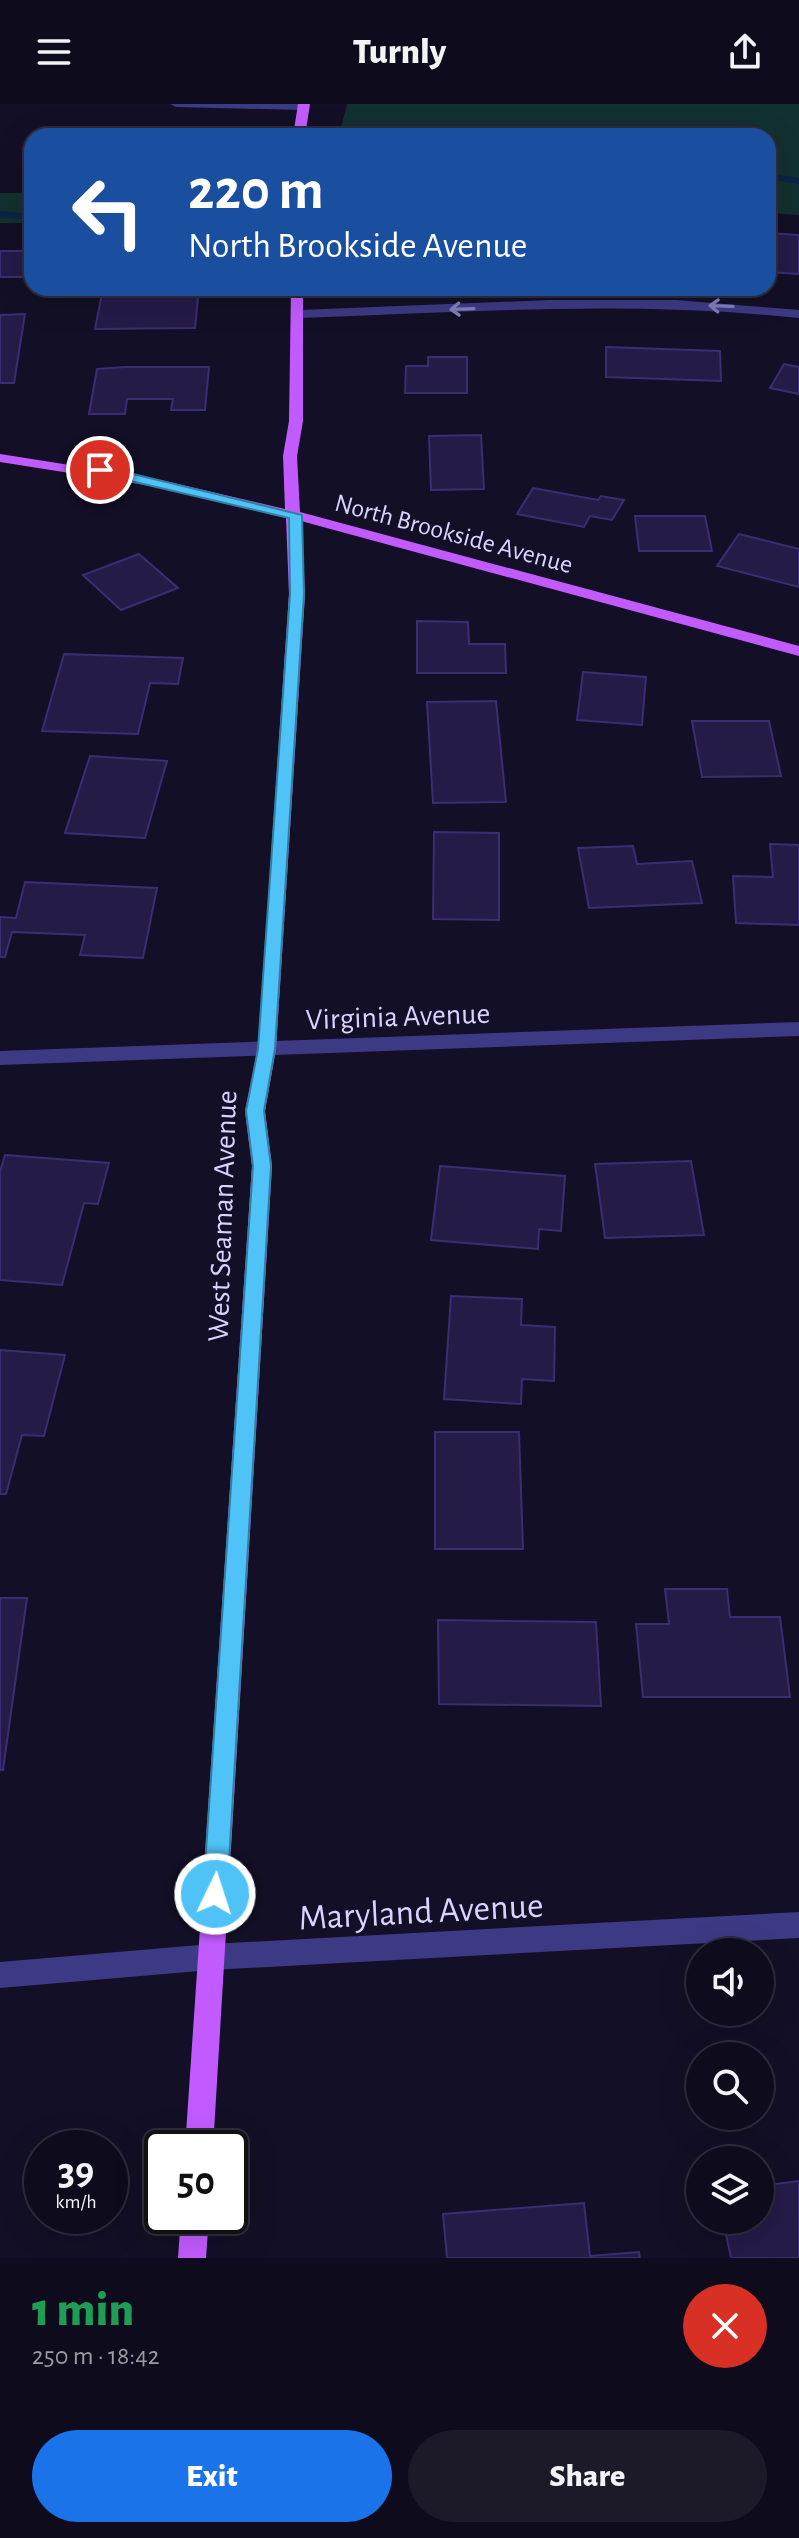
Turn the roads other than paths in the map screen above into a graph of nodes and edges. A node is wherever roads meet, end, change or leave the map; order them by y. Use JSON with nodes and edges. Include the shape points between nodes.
{"nodes":[{"id":1,"x":176,"y":104,"type":"edge"},
{"id":2,"x":303,"y":105,"type":"edge"},
{"id":3,"x":300,"y":128,"type":"edge"},
{"id":4,"x":298,"y":296,"type":"edge"},
{"id":5,"x":299,"y":314,"type":"junction"},
{"id":6,"x":799,"y":314,"type":"edge"},
{"id":7,"x":0,"y":458,"type":"edge"},
{"id":8,"x":295,"y":515,"type":"junction"},
{"id":9,"x":799,"y":651,"type":"edge"},
{"id":10,"x":799,"y":1029,"type":"edge"},
{"id":11,"x":267,"y":1049,"type":"junction"},
{"id":12,"x":0,"y":1058,"type":"edge"},
{"id":13,"x":799,"y":1925,"type":"edge"},
{"id":14,"x":211,"y":1957,"type":"junction"},
{"id":15,"x":0,"y":1975,"type":"edge"},
{"id":16,"x":200,"y":2130,"type":"edge"},
{"id":17,"x":194,"y":2234,"type":"edge"},
{"id":18,"x":192,"y":2258,"type":"edge"}],
"edges":[{"from":1,"to":2,"type":"street"},
{"from":2,"to":3,"type":"main road"},
{"from":4,"to":5,"type":"main road","name":"West Seaman Avenue"},
{"from":6,"to":5,"type":"street","one_way":true,"via":[[631,304]]},
{"from":5,"to":8,"type":"main road","name":"West Seaman Avenue","via":[[290,456]]},
{"from":7,"to":8,"type":"main road","name":"North Brookside Avenue","via":[[76,465]]},
{"from":8,"to":9,"type":"main road","name":"North Brookside Avenue"},
{"from":8,"to":11,"type":"main road","name":"West Seaman Avenue","via":[[297,594]]},
{"from":10,"to":11,"type":"street","name":"Virginia Avenue"},
{"from":11,"to":12,"type":"street","name":"Virginia Avenue"},
{"from":11,"to":14,"type":"main road","name":"West Seaman Avenue","via":[[255,1111],[262,1166]]},
{"from":13,"to":14,"type":"street","name":"Maryland Avenue"},
{"from":14,"to":15,"type":"street","name":"Maryland Avenue"},
{"from":14,"to":16,"type":"main road","name":"West Seaman Avenue"},
{"from":17,"to":18,"type":"main road"}]}
